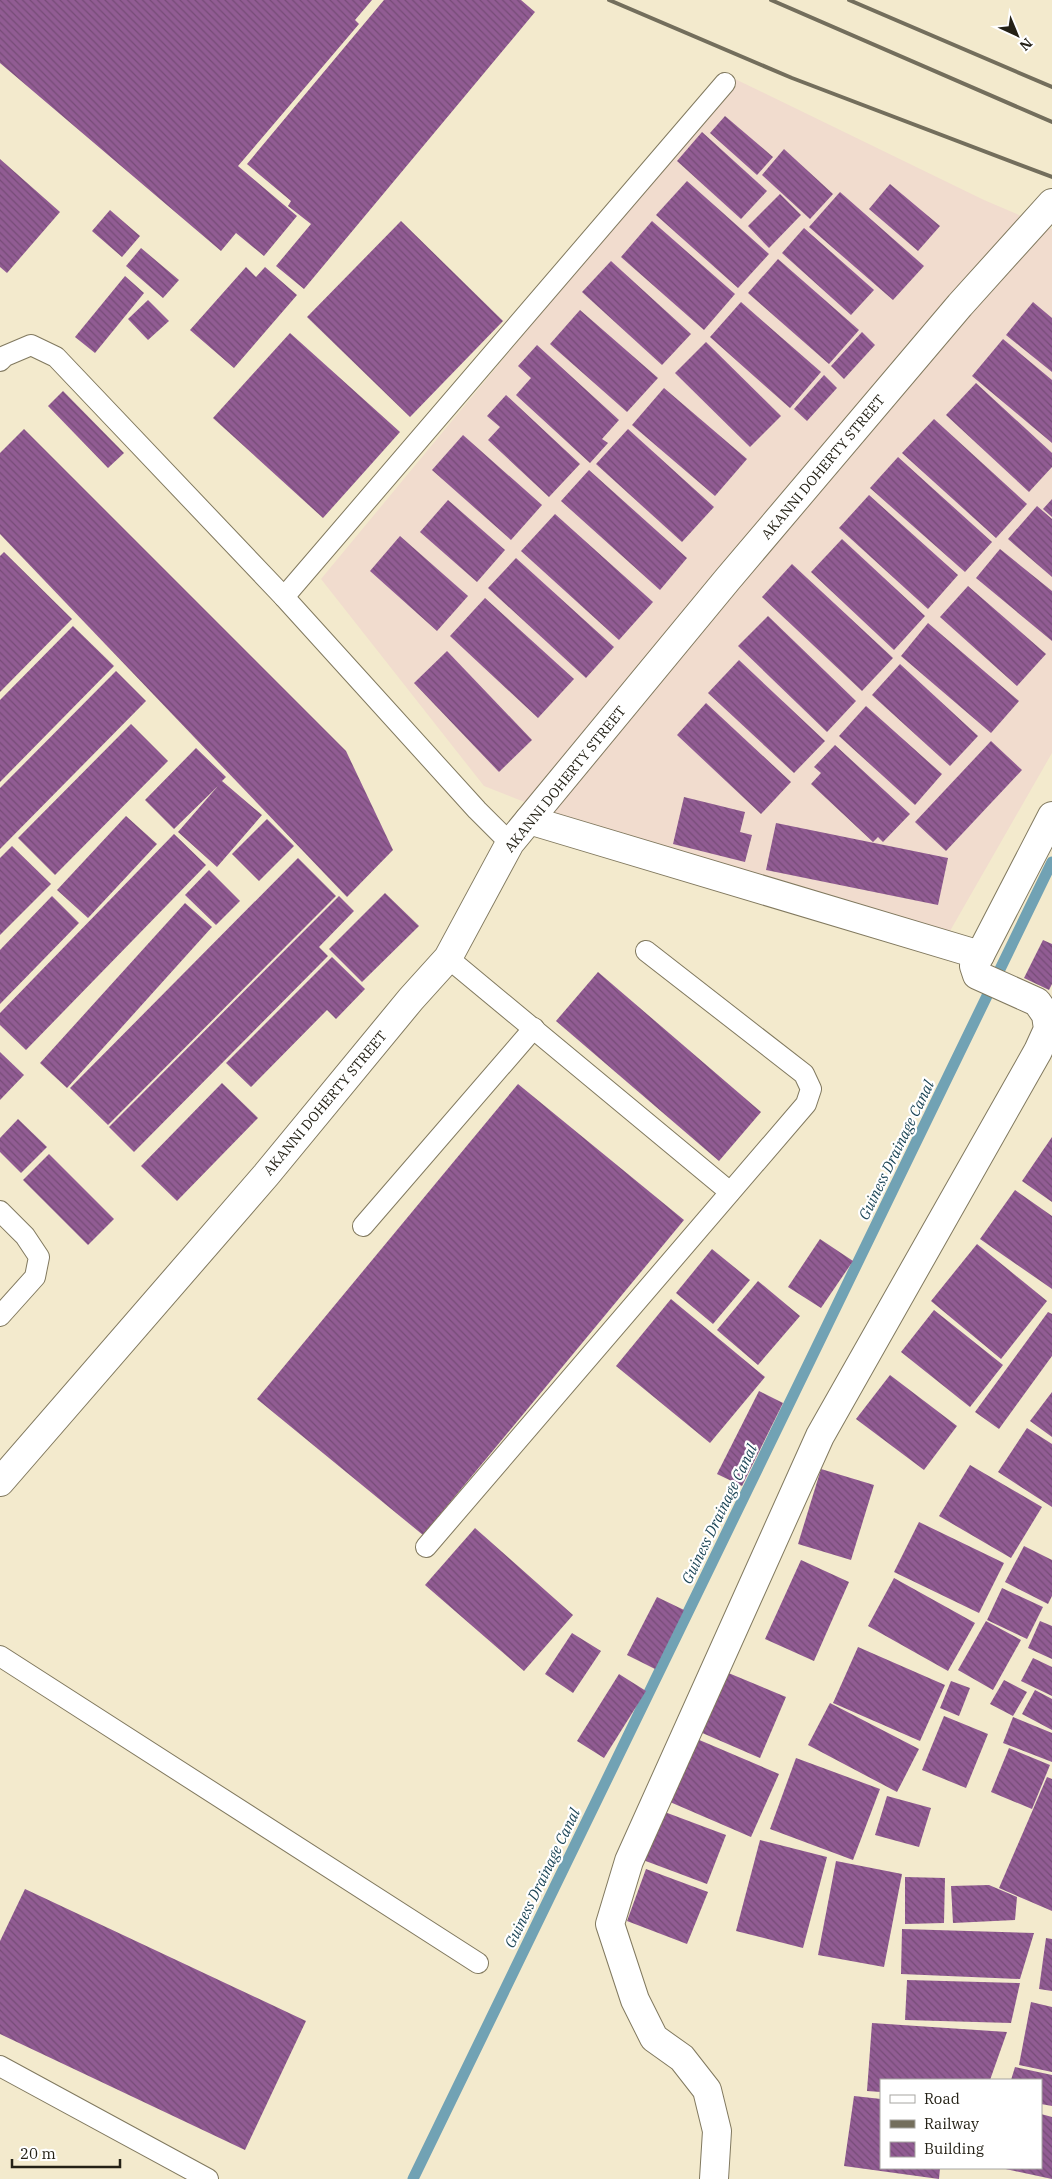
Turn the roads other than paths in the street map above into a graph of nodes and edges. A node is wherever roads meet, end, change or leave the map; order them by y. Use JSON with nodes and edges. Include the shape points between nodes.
{"nodes":[{"id":1,"x":725,"y":83,"type":"dead end"},
{"id":2,"x":1052,"y":202,"type":"edge"},
{"id":3,"x":0,"y":361,"type":"edge"},
{"id":4,"x":284,"y":597,"type":"junction"},
{"id":5,"x":1052,"y":816,"type":"edge"},
{"id":6,"x":529,"y":820,"type":"junction"},
{"id":7,"x":510,"y":843,"type":"junction"},
{"id":8,"x":646,"y":951,"type":"dead end"},
{"id":9,"x":448,"y":958,"type":"junction"},
{"id":10,"x":984,"y":968,"type":"junction"},
{"id":11,"x":534,"y":1028,"type":"junction"},
{"id":12,"x":730,"y":1192,"type":"junction"},
{"id":13,"x":0,"y":1211,"type":"edge"},
{"id":14,"x":363,"y":1226,"type":"dead end"},
{"id":15,"x":0,"y":1316,"type":"edge"},
{"id":16,"x":1,"y":1478,"type":"edge"},
{"id":17,"x":426,"y":1547,"type":"dead end"},
{"id":18,"x":0,"y":1656,"type":"edge"},
{"id":19,"x":478,"y":1963,"type":"dead end"},
{"id":20,"x":0,"y":2066,"type":"edge"},
{"id":21,"x":208,"y":2179,"type":"edge"},
{"id":22,"x":714,"y":2179,"type":"edge"}],
"edges":[{"from":1,"to":4,"type":"lane"},
{"from":2,"to":6,"type":"street","name":"AKANNI DOHERTY STREET","via":[[953,313],[727,580]]},
{"from":3,"to":4,"type":"lane","via":[[31,345],[56,357]]},
{"from":4,"to":7,"type":"lane"},
{"from":5,"to":10,"type":"street"},
{"from":6,"to":7,"type":"street","name":"AKANNI DOHERTY STREET"},
{"from":6,"to":10,"type":"street"},
{"from":7,"to":9,"type":"street","name":"AKANNI DOHERTY STREET"},
{"from":8,"to":12,"type":"lane","via":[[804,1074],[811,1089],[806,1104]]},
{"from":9,"to":11,"type":"lane"},
{"from":9,"to":16,"type":"street","name":"AKANNI DOHERTY STREET","via":[[253,1190]]},
{"from":10,"to":22,"type":"street","via":[[1037,1002],[1046,1014],[1048,1029],[820,1436],[629,1861],[610,1924],[635,2000],[654,2038],[682,2058],[707,2090],[717,2131]]},
{"from":11,"to":12,"type":"lane"},
{"from":11,"to":14,"type":"lane"},
{"from":12,"to":17,"type":"lane"},
{"from":13,"to":15,"type":"lane","via":[[25,1236],[39,1257],[36,1277]]},
{"from":18,"to":19,"type":"lane"},
{"from":20,"to":21,"type":"lane"}]}
